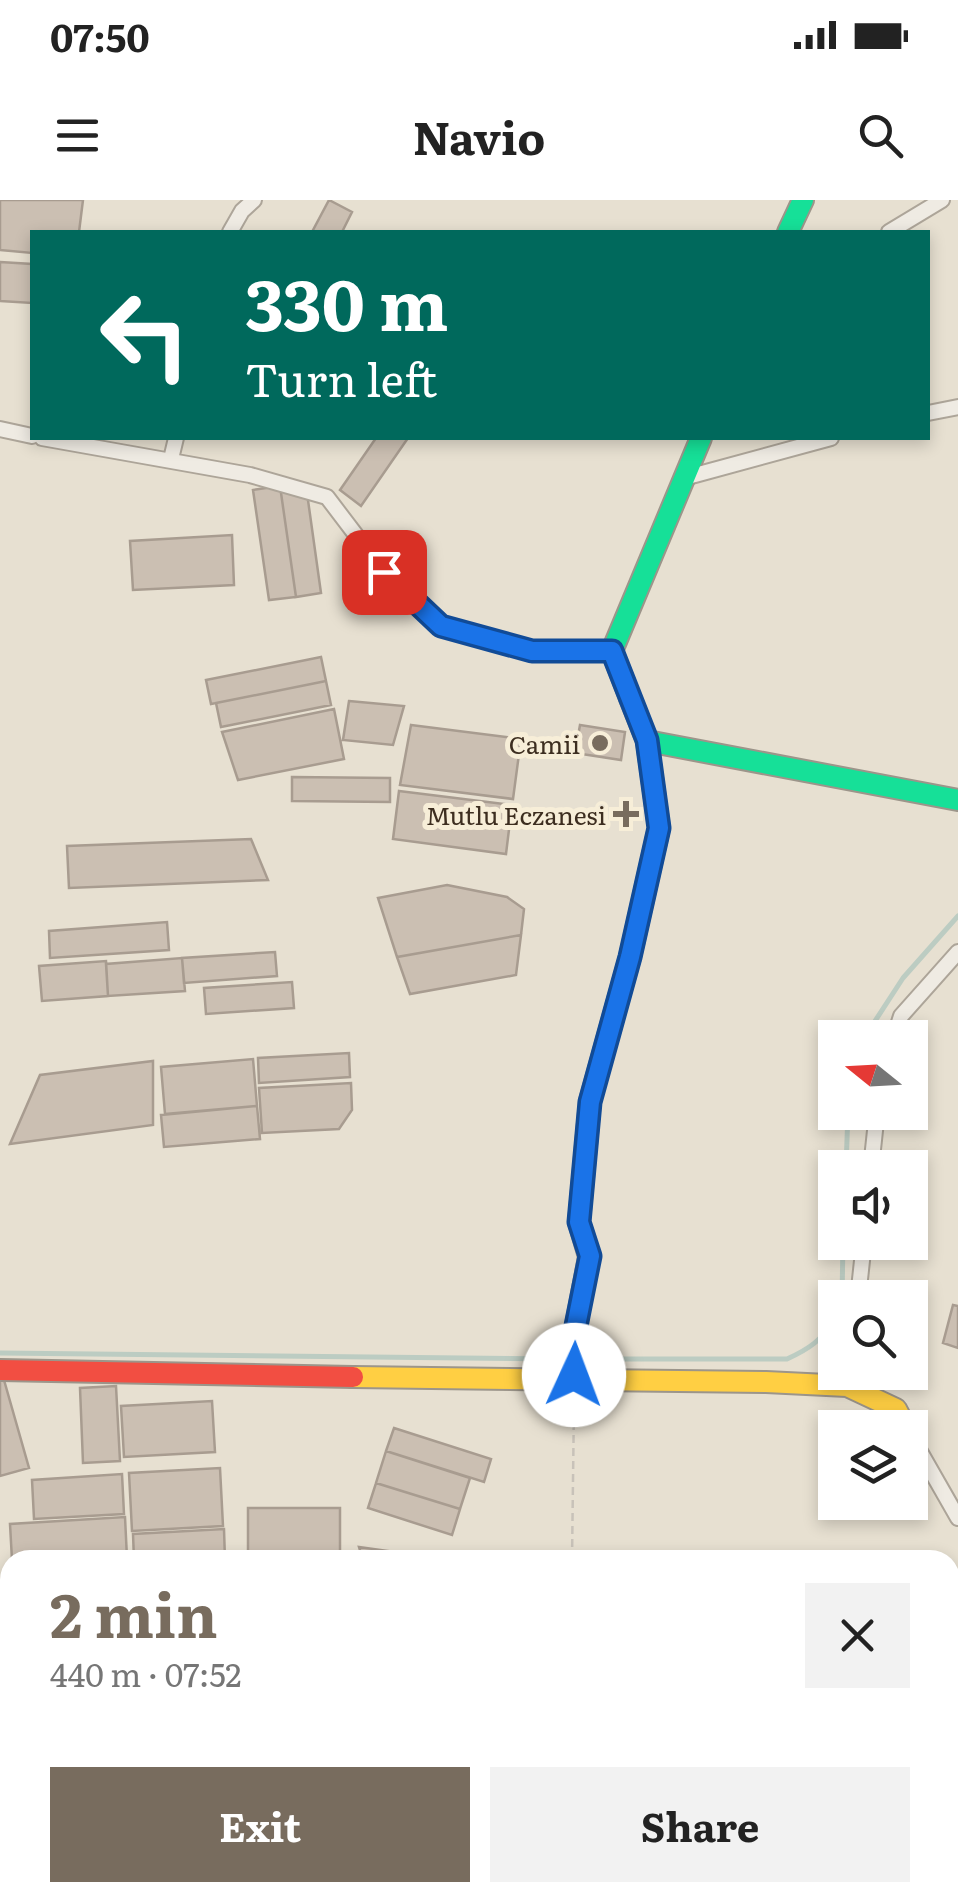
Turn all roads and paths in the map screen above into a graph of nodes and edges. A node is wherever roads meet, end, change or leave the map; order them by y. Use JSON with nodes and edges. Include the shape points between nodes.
{"nodes":[{"id":1,"x":254,"y":200,"type":"edge"},
{"id":2,"x":803,"y":200,"type":"edge"},
{"id":3,"x":942,"y":200,"type":"edge"},
{"id":4,"x":231,"y":230,"type":"edge"},
{"id":5,"x":789,"y":230,"type":"edge"},
{"id":6,"x":892,"y":230,"type":"edge"},
{"id":7,"x":958,"y":408,"type":"edge"},
{"id":8,"x":930,"y":413,"type":"edge"},
{"id":9,"x":0,"y":429,"type":"edge"},
{"id":10,"x":30,"y":436,"type":"edge"},
{"id":11,"x":54,"y":440,"type":"edge"},
{"id":12,"x":176,"y":440,"type":"edge"},
{"id":13,"x":700,"y":440,"type":"edge"},
{"id":14,"x":824,"y":440,"type":"edge"},
{"id":15,"x":171,"y":460,"type":"junction"},
{"id":16,"x":684,"y":478,"type":"junction"},
{"id":17,"x":612,"y":651,"type":"junction"},
{"id":18,"x":647,"y":740,"type":"junction"},
{"id":19,"x":958,"y":800,"type":"edge"},
{"id":20,"x":958,"y":952,"type":"edge"},
{"id":21,"x":900,"y":1020,"type":"edge"},
{"id":22,"x":0,"y":1370,"type":"edge"},
{"id":23,"x":574,"y":1378,"type":"junction"},
{"id":24,"x":818,"y":1385,"type":"edge"},
{"id":25,"x":856,"y":1390,"type":"edge"},
{"id":26,"x":897,"y":1410,"type":"edge"},
{"id":27,"x":928,"y":1466,"type":"edge"},
{"id":28,"x":958,"y":1518,"type":"edge"},
{"id":29,"x":572,"y":1550,"type":"edge"}],
"edges":[{"from":1,"to":4,"type":"street"},
{"from":2,"to":5,"type":"street"},
{"from":3,"to":6,"type":"street"},
{"from":7,"to":8,"type":"street"},
{"from":9,"to":10,"type":"street"},
{"from":11,"to":15,"type":"street"},
{"from":12,"to":15,"type":"street"},
{"from":13,"to":16,"type":"street"},
{"from":14,"to":16,"type":"street"},
{"from":15,"to":17,"type":"street","via":[[327,497],[384,572],[441,626],[532,651]]},
{"from":16,"to":17,"type":"street"},
{"from":17,"to":18,"type":"street"},
{"from":18,"to":19,"type":"street"},
{"from":18,"to":23,"type":"street","via":[[659,828],[590,1102],[579,1222],[590,1256],[574,1336]]},
{"from":20,"to":21,"type":"street"},
{"from":22,"to":23,"type":"street"},
{"from":23,"to":24,"type":"street"},
{"from":23,"to":29,"type":"path"},
{"from":25,"to":26,"type":"street"},
{"from":27,"to":28,"type":"street"}]}
